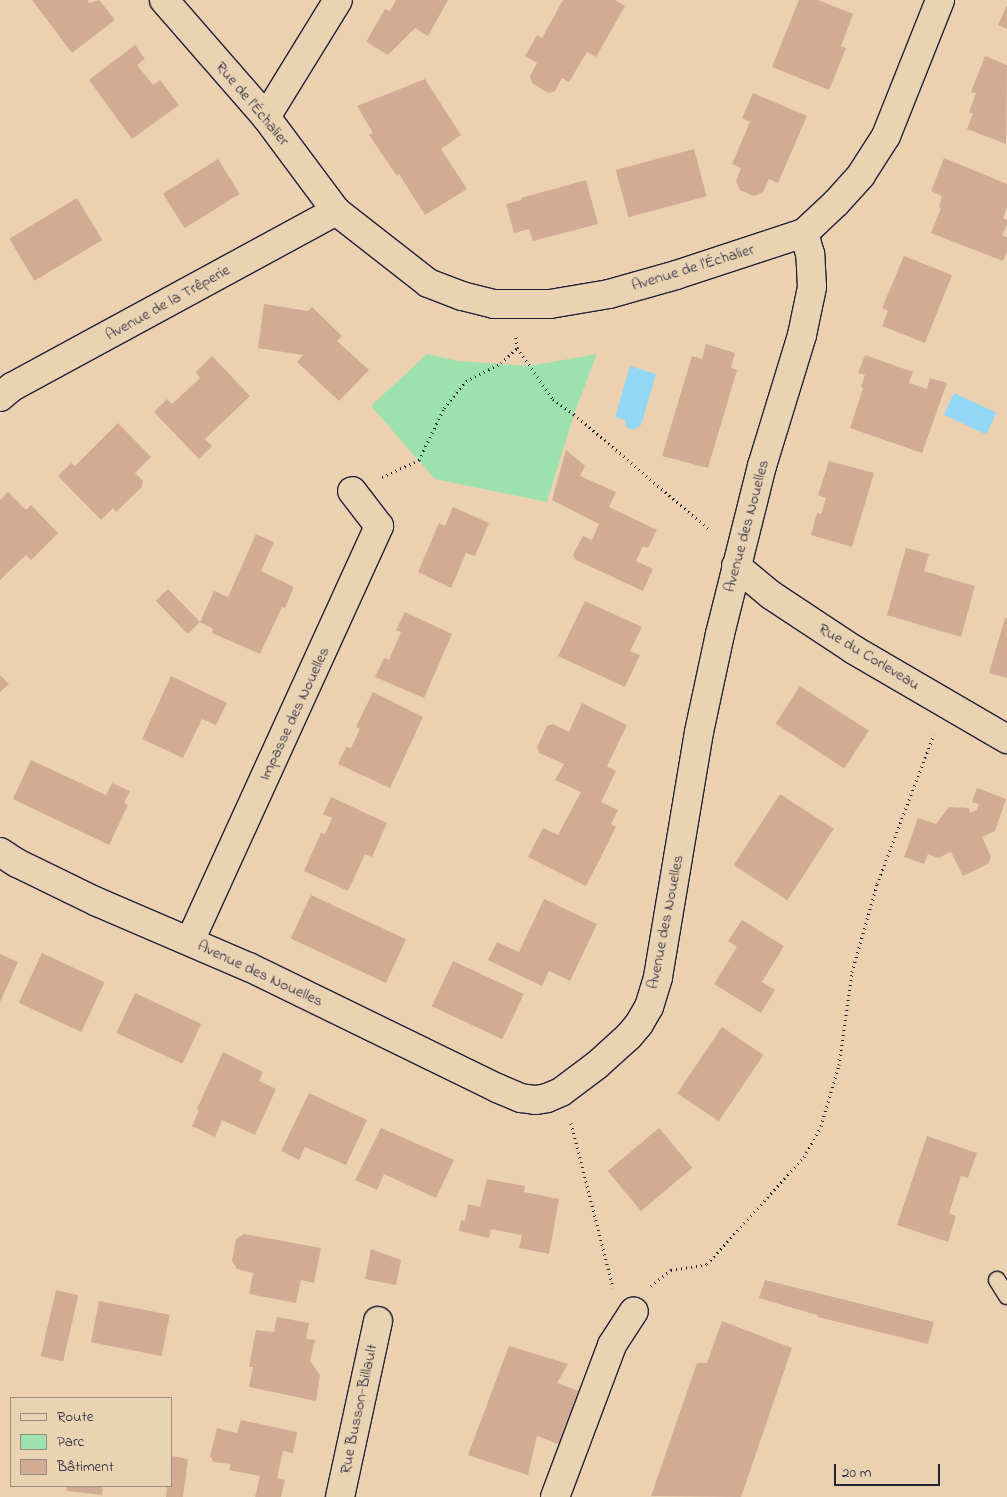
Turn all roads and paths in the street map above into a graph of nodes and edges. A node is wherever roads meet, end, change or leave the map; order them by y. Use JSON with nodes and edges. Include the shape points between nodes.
{"nodes":[{"id":1,"x":164,"y":0,"type":"edge"},
{"id":2,"x":338,"y":0,"type":"edge"},
{"id":3,"x":940,"y":0,"type":"edge"},
{"id":4,"x":266,"y":117,"type":"junction"},
{"id":5,"x":336,"y":211,"type":"junction"},
{"id":6,"x":804,"y":233,"type":"junction"},
{"id":7,"x":511,"y":304,"type":"junction"},
{"id":8,"x":517,"y":348,"type":"junction"},
{"id":9,"x":0,"y":396,"type":"edge"},
{"id":10,"x":352,"y":491,"type":"joint"},
{"id":11,"x":736,"y":566,"type":"junction"},
{"id":12,"x":946,"y":703,"type":"junction"},
{"id":13,"x":1007,"y":739,"type":"edge"},
{"id":14,"x":0,"y":852,"type":"edge"},
{"id":15,"x":190,"y":941,"type":"junction"},
{"id":16,"x":561,"y":1092,"type":"junction"},
{"id":17,"x":997,"y":1280,"type":"dead end"},
{"id":18,"x":1007,"y":1296,"type":"edge"},
{"id":19,"x":634,"y":1311,"type":"junction"},
{"id":20,"x":378,"y":1321,"type":"dead end"},
{"id":21,"x":340,"y":1497,"type":"edge"},
{"id":22,"x":554,"y":1497,"type":"edge"}],
"edges":[{"from":1,"to":4,"type":"street","name":"Rue de l'Échalier"},
{"from":2,"to":4,"type":"street"},
{"from":3,"to":6,"type":"street","name":"Avenue de l'Échalier","via":[[886,136],[861,175]]},
{"from":4,"to":5,"type":"street","name":"Rue de l'Échalier"},
{"from":5,"to":7,"type":"street","name":"Avenue de l'Échalier","via":[[428,283],[462,296],[494,304]]},
{"from":5,"to":9,"type":"street","name":"Avenue de la Trêperie"},
{"from":6,"to":7,"type":"street","name":"Avenue de l'Échalier","via":[[609,294],[550,304]]},
{"from":6,"to":11,"type":"street","name":"Avenue des Nouelles","via":[[810,254],[812,287],[802,335]]},
{"from":7,"to":8,"type":"path"},
{"from":8,"to":10,"type":"path","via":[[501,363],[466,381],[444,408],[419,460]]},
{"from":8,"to":11,"type":"path","via":[[553,400],[574,414],[720,538]]},
{"from":10,"to":15,"type":"street","name":"Impasse des Nouelles","via":[[379,526]]},
{"from":11,"to":12,"type":"street","name":"Rue du Corleveau","via":[[771,595],[854,650]]},
{"from":11,"to":16,"type":"street","name":"Avenue des Nouelles","via":[[700,732],[658,977],[649,1007],[629,1036]]},
{"from":12,"to":13,"type":"street","name":"Rue du Corleveau"},
{"from":12,"to":19,"type":"path","via":[[877,884],[852,972],[839,1066],[821,1126],[804,1157],[707,1264],[672,1270],[647,1290]]},
{"from":14,"to":15,"type":"street","name":"Avenue des Nouelles","via":[[97,902]]},
{"from":15,"to":16,"type":"street","name":"Avenue des Nouelles","via":[[496,1088],[536,1100]]},
{"from":16,"to":19,"type":"path","via":[[612,1287]]},
{"from":17,"to":18,"type":"lane"},
{"from":19,"to":22,"type":"street","via":[[612,1344]]},
{"from":20,"to":21,"type":"street","name":"Rue Busson-Billault"}]}
